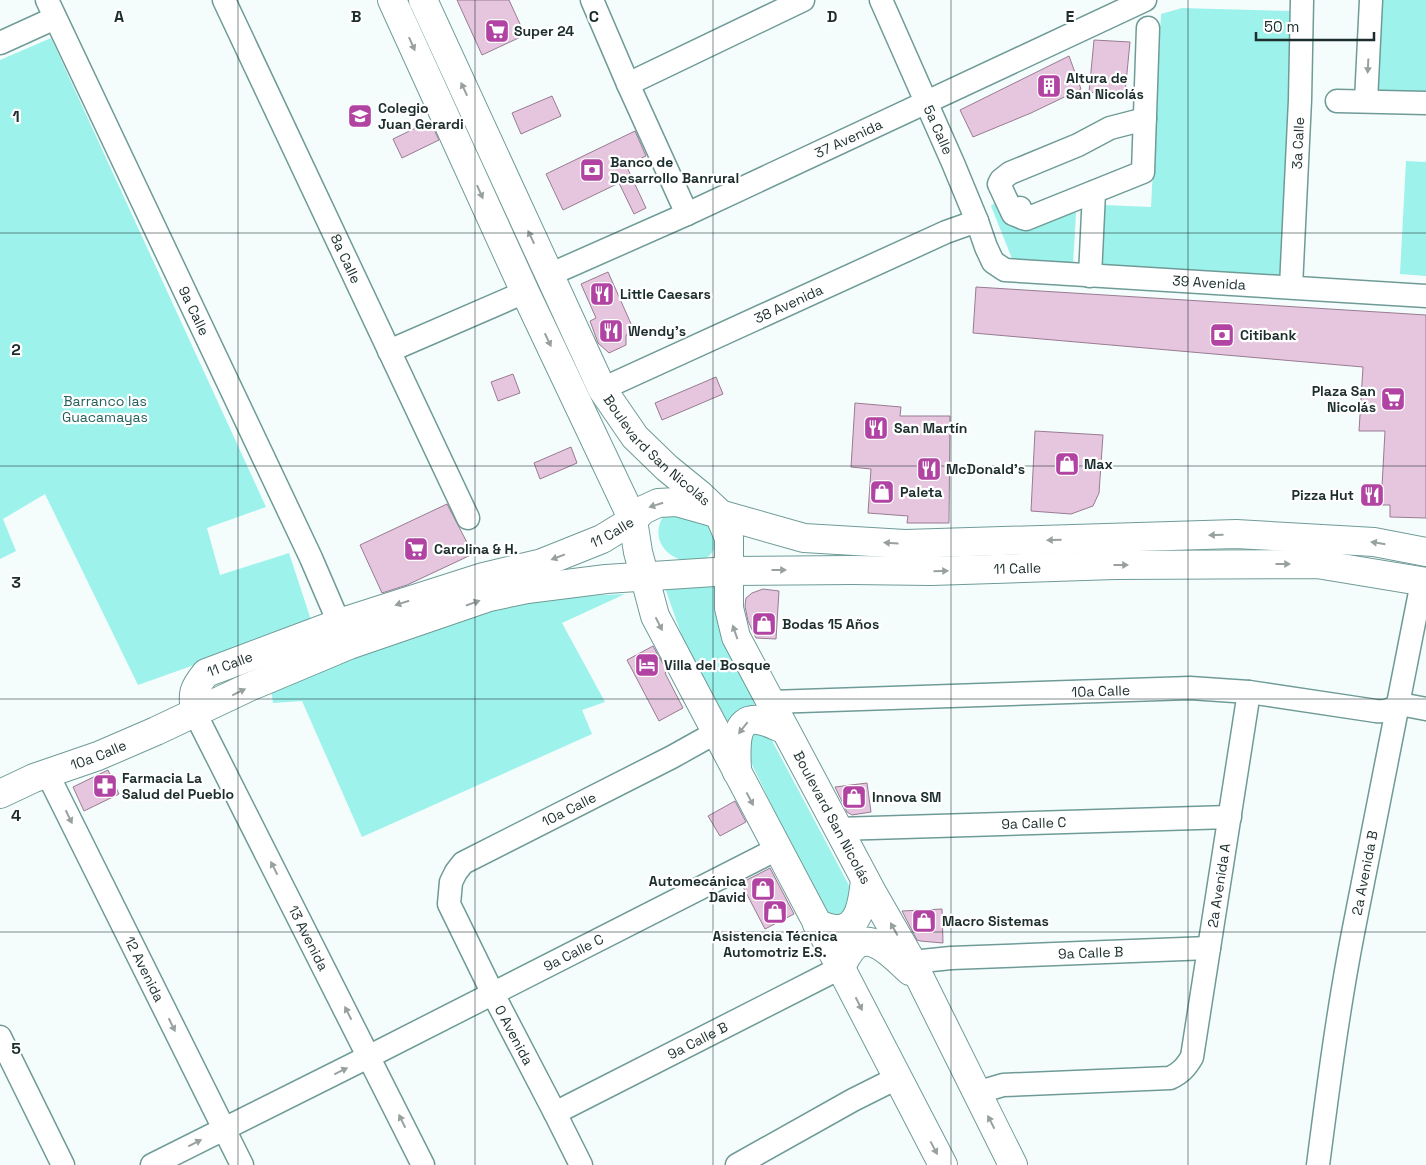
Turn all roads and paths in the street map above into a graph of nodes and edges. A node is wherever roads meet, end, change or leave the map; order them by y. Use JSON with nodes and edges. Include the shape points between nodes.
{"nodes":[{"id":1,"x":224,"y":0,"type":"edge"},
{"id":2,"x":392,"y":0,"type":"edge"},
{"id":3,"x":423,"y":0,"type":"edge"},
{"id":4,"x":592,"y":0,"type":"edge"},
{"id":5,"x":803,"y":0,"type":"edge"},
{"id":6,"x":881,"y":0,"type":"edge"},
{"id":7,"x":1145,"y":0,"type":"edge"},
{"id":8,"x":1302,"y":0,"type":"edge"},
{"id":9,"x":1371,"y":0,"type":"edge"},
{"id":10,"x":51,"y":9,"type":"edge"},
{"id":11,"x":1148,"y":28,"type":"dead end"},
{"id":12,"x":0,"y":43,"type":"edge"},
{"id":13,"x":628,"y":84,"type":"junction"},
{"id":14,"x":1337,"y":101,"type":"dead end"},
{"id":15,"x":1366,"y":101,"type":"junction"},
{"id":16,"x":926,"y":102,"type":"junction"},
{"id":17,"x":1426,"y":103,"type":"edge"},
{"id":18,"x":1145,"y":119,"type":"junction"},
{"id":19,"x":1088,"y":194,"type":"junction"},
{"id":20,"x":687,"y":214,"type":"junction"},
{"id":21,"x":977,"y":221,"type":"junction"},
{"id":22,"x":993,"y":262,"type":"joint"},
{"id":23,"x":549,"y":275,"type":"junction"},
{"id":24,"x":1084,"y":275,"type":"junction"},
{"id":25,"x":1291,"y":287,"type":"junction"},
{"id":26,"x":525,"y":292,"type":"junction"},
{"id":27,"x":1426,"y":296,"type":"edge"},
{"id":28,"x":389,"y":351,"type":"junction"},
{"id":29,"x":602,"y":389,"type":"junction"},
{"id":30,"x":610,"y":470,"type":"junction"},
{"id":31,"x":718,"y":512,"type":"junction"},
{"id":32,"x":468,"y":518,"type":"dead end"},
{"id":33,"x":634,"y":520,"type":"junction"},
{"id":34,"x":586,"y":546,"type":"junction"},
{"id":35,"x":1426,"y":552,"type":"edge"},
{"id":36,"x":730,"y":572,"type":"junction"},
{"id":37,"x":644,"y":578,"type":"junction"},
{"id":38,"x":1424,"y":582,"type":"edge"},
{"id":39,"x":340,"y":623,"type":"junction"},
{"id":40,"x":1249,"y":692,"type":"junction"},
{"id":41,"x":770,"y":702,"type":"junction"},
{"id":42,"x":1400,"y":704,"type":"junction"},
{"id":43,"x":1426,"y":709,"type":"edge"},
{"id":44,"x":195,"y":713,"type":"junction"},
{"id":45,"x":785,"y":730,"type":"junction"},
{"id":46,"x":715,"y":733,"type":"junction"},
{"id":47,"x":48,"y":773,"type":"junction"},
{"id":48,"x":737,"y":773,"type":"junction"},
{"id":49,"x":0,"y":794,"type":"edge"},
{"id":50,"x":1230,"y":817,"type":"junction"},
{"id":51,"x":838,"y":829,"type":"junction"},
{"id":52,"x":777,"y":849,"type":"junction"},
{"id":53,"x":865,"y":880,"type":"junction"},
{"id":54,"x":449,"y":904,"type":"joint"},
{"id":55,"x":817,"y":924,"type":"junction"},
{"id":56,"x":1209,"y":948,"type":"junction"},
{"id":57,"x":840,"y":968,"type":"junction"},
{"id":58,"x":916,"y":971,"type":"junction"},
{"id":59,"x":493,"y":994,"type":"junction"},
{"id":60,"x":0,"y":1037,"type":"edge"},
{"id":61,"x":370,"y":1056,"type":"junction"},
{"id":62,"x":897,"y":1078,"type":"junction"},
{"id":63,"x":976,"y":1093,"type":"junction"},
{"id":64,"x":556,"y":1113,"type":"junction"},
{"id":65,"x":224,"y":1129,"type":"junction"},
{"id":66,"x":63,"y":1165,"type":"edge"},
{"id":67,"x":152,"y":1165,"type":"edge"},
{"id":68,"x":242,"y":1165,"type":"edge"},
{"id":69,"x":424,"y":1165,"type":"edge"},
{"id":70,"x":581,"y":1165,"type":"edge"},
{"id":71,"x":737,"y":1165,"type":"edge"},
{"id":72,"x":943,"y":1165,"type":"edge"},
{"id":73,"x":1013,"y":1165,"type":"edge"},
{"id":74,"x":1318,"y":1165,"type":"edge"}],
"edges":[{"from":1,"to":28,"type":"street","name":"8a Calle"},
{"from":2,"to":26,"type":"main road","one_way":true},
{"from":23,"to":3,"type":"main road","name":"Boulevard San Nicolás","one_way":true},
{"from":4,"to":13,"type":"street"},
{"from":5,"to":13,"type":"street"},
{"from":6,"to":16,"type":"street","name":"5a Calle"},
{"from":7,"to":16,"type":"street","name":"37 Avenida"},
{"from":8,"to":25,"type":"street","name":"3a Calle"},
{"from":9,"to":15,"type":"street","one_way":true},
{"from":10,"to":12,"type":"street"},
{"from":10,"to":39,"type":"street","name":"9a Calle"},
{"from":11,"to":18,"type":"street"},
{"from":13,"to":20,"type":"street"},
{"from":14,"to":15,"type":"street"},
{"from":15,"to":17,"type":"street"},
{"from":16,"to":20,"type":"street","name":"37 Avenida"},
{"from":16,"to":21,"type":"street","name":"5a Calle"},
{"from":18,"to":19,"type":"street","via":[[1143,172]]},
{"from":18,"to":19,"type":"street","via":[[1110,128],[1010,173],[999,184],[1012,214],[1022,213],[1026,219]]},
{"from":19,"to":24,"type":"street"},
{"from":20,"to":23,"type":"street","name":"37 Avenida"},
{"from":21,"to":22,"type":"street","name":"5a Calle"},
{"from":21,"to":29,"type":"street","name":"38 Avenida","via":[[946,232]]},
{"from":22,"to":24,"type":"street","name":"39 Avenida","via":[[1005,270]]},
{"from":23,"to":29,"type":"main road","name":"Boulevard San Nicolás"},
{"from":24,"to":25,"type":"street","name":"39 Avenida"},
{"from":25,"to":27,"type":"street","name":"39 Avenida"},
{"from":26,"to":28,"type":"street"},
{"from":26,"to":30,"type":"main road","one_way":true},
{"from":28,"to":32,"type":"street","name":"8a Calle"},
{"from":29,"to":31,"type":"main road","name":"Boulevard San Nicolás","via":[[636,437]]},
{"from":30,"to":33,"type":"main road"},
{"from":30,"to":34,"type":"main road","via":[[619,510]]},
{"from":31,"to":33,"type":"main road","name":"11 Calle","one_way":true,"via":[[678,502],[658,503],[642,510]]},
{"from":35,"to":31,"type":"main road","name":"11 Calle","one_way":true,"via":[[1374,542],[1236,534],[905,544],[841,541],[804,538]]},
{"from":31,"to":36,"type":"main road","name":"Boulevard San Nicolás","via":[[729,538]]},
{"from":33,"to":34,"type":"main road","name":"11 Calle"},
{"from":33,"to":37,"type":"main road"},
{"from":34,"to":39,"type":"main road","name":"11 Calle","one_way":true,"via":[[542,563],[483,577]]},
{"from":36,"to":37,"type":"main road","name":"11 Calle"},
{"from":36,"to":38,"type":"main road","name":"11 Calle","one_way":true,"via":[[1317,564]]},
{"from":41,"to":36,"type":"main road","name":"Boulevard San Nicolás","one_way":true,"via":[[736,637],[729,608]]},
{"from":44,"to":37,"type":"main road","name":"11 Calle","one_way":true,"via":[[349,645],[489,597],[563,584]]},
{"from":37,"to":46,"type":"main road","one_way":true,"via":[[655,616]]},
{"from":38,"to":42,"type":"street","name":"2a Avenida B"},
{"from":39,"to":44,"type":"main road","name":"11 Calle","via":[[206,672],[193,696]]},
{"from":40,"to":41,"type":"street","name":"10a Calle","via":[[1190,688]]},
{"from":40,"to":42,"type":"street","name":"10a Calle","via":[[1384,712]]},
{"from":40,"to":50,"type":"street","name":"2a Avenida A"},
{"from":41,"to":45,"type":"main road","name":"Boulevard San Nicolás"},
{"from":42,"to":43,"type":"street","name":"10a Calle"},
{"from":42,"to":74,"type":"street","name":"2a Avenida B","via":[[1352,934]]},
{"from":44,"to":47,"type":"main road","name":"10a Calle","via":[[98,756]]},
{"from":61,"to":44,"type":"street","name":"13 Avenida","one_way":true},
{"from":45,"to":48,"type":"main road","one_way":true,"via":[[760,720],[744,724],[737,736]]},
{"from":45,"to":51,"type":"main road","name":"Boulevard San Nicolás"},
{"from":46,"to":48,"type":"main road"},
{"from":46,"to":54,"type":"street","name":"10a Calle","via":[[463,863],[451,882]]},
{"from":47,"to":49,"type":"main road","name":"10a Calle"},
{"from":47,"to":65,"type":"street","name":"12 Avenida","one_way":true},
{"from":48,"to":52,"type":"main road","one_way":true},
{"from":50,"to":51,"type":"street","name":"9a Calle C"},
{"from":50,"to":56,"type":"street","name":"2a Avenida A"},
{"from":51,"to":53,"type":"main road","name":"Boulevard San Nicolás"},
{"from":52,"to":55,"type":"main road"},
{"from":52,"to":59,"type":"street","name":"9a Calle C"},
{"from":53,"to":55,"type":"main road","via":[[859,914],[851,923],[836,930]]},
{"from":58,"to":53,"type":"main road","name":"Boulevard San Nicolás","one_way":true},
{"from":54,"to":59,"type":"street","name":"0 Avenida"},
{"from":55,"to":57,"type":"main road"},
{"from":56,"to":58,"type":"street","name":"9a Calle B","via":[[951,958]]},
{"from":56,"to":63,"type":"street","name":"2a Avenida A","via":[[1192,1057],[1179,1074],[1170,1078],[1003,1084]]},
{"from":57,"to":58,"type":"main road","via":[[850,950],[863,941],[874,942]]},
{"from":57,"to":62,"type":"main road","one_way":true},
{"from":57,"to":64,"type":"street","name":"9a Calle B"},
{"from":58,"to":63,"type":"main road","name":"Boulevard San Nicolás"},
{"from":59,"to":61,"type":"street","name":"9a Calle C"},
{"from":59,"to":64,"type":"street","name":"0 Avenida"},
{"from":60,"to":66,"type":"street"},
{"from":65,"to":61,"type":"street","one_way":true},
{"from":69,"to":61,"type":"street","name":"13 Avenida","one_way":true},
{"from":62,"to":71,"type":"street"},
{"from":62,"to":72,"type":"main road","one_way":true},
{"from":73,"to":63,"type":"main road","name":"Boulevard San Nicolás","one_way":true},
{"from":64,"to":70,"type":"street","name":"0 Avenida"},
{"from":67,"to":65,"type":"street","one_way":true},
{"from":65,"to":68,"type":"street","name":"12 Avenida"}]}
